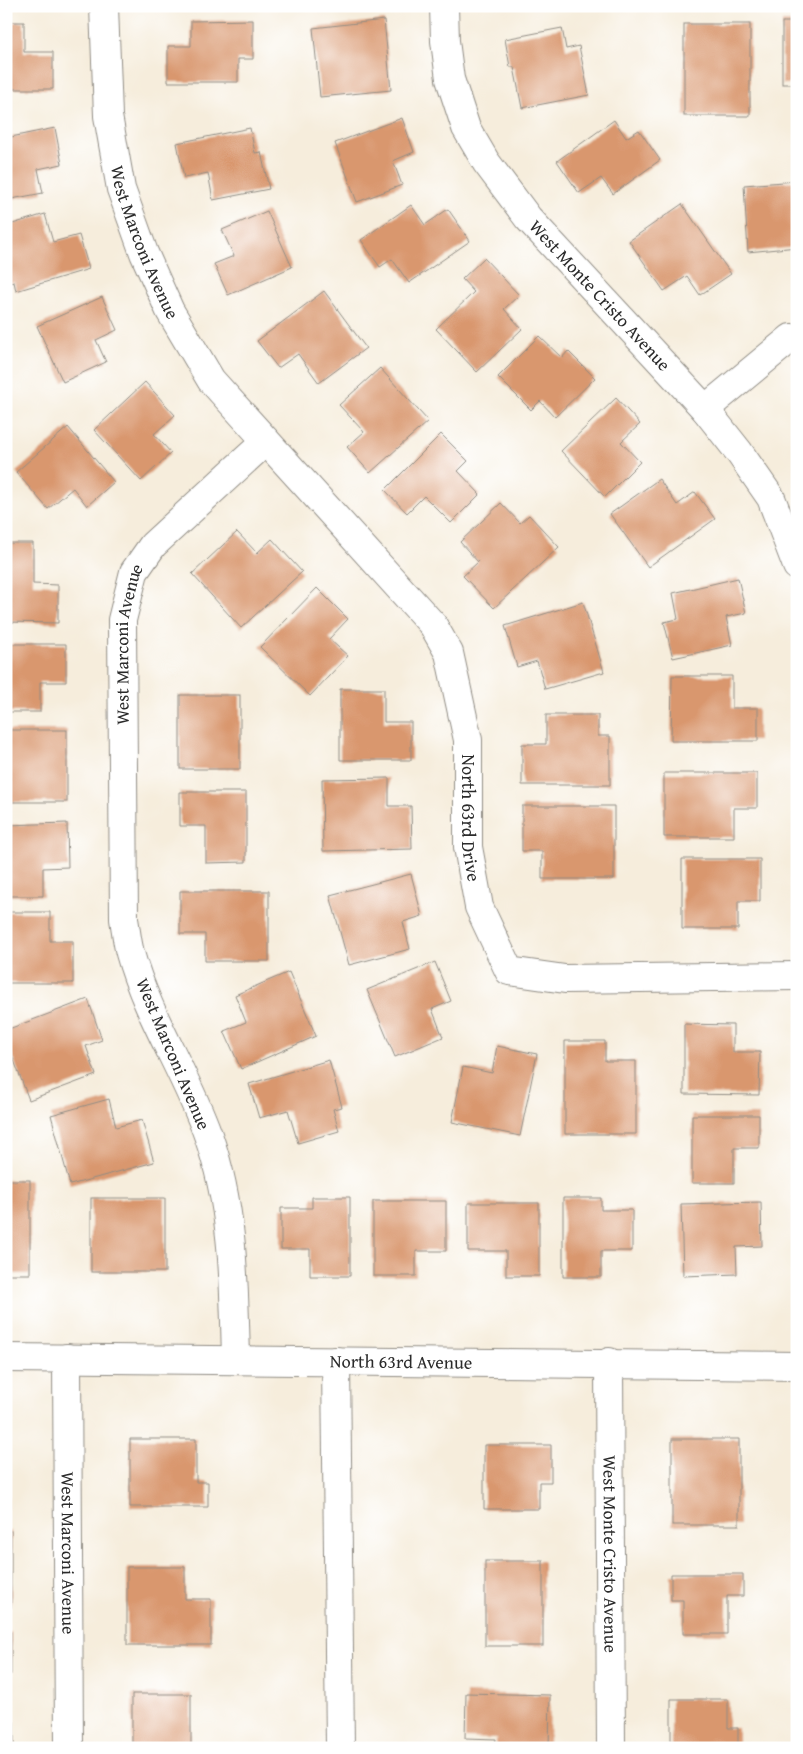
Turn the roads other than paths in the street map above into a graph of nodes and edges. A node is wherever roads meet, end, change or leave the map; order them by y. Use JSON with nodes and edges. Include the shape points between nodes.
{"nodes":[{"id":1,"x":104,"y":6,"type":"edge"},
{"id":2,"x":444,"y":6,"type":"edge"},
{"id":3,"x":791,"y":338,"type":"dead end"},
{"id":4,"x":705,"y":409,"type":"junction"},
{"id":5,"x":266,"y":441,"type":"junction"},
{"id":6,"x":797,"y":566,"type":"edge"},
{"id":7,"x":797,"y":976,"type":"edge"},
{"id":8,"x":6,"y":1358,"type":"edge"},
{"id":9,"x":66,"y":1358,"type":"junction"},
{"id":10,"x":236,"y":1360,"type":"junction"},
{"id":11,"x":336,"y":1361,"type":"junction"},
{"id":12,"x":609,"y":1362,"type":"junction"},
{"id":13,"x":797,"y":1366,"type":"edge"},
{"id":14,"x":69,"y":1748,"type":"edge"},
{"id":15,"x":340,"y":1748,"type":"edge"},
{"id":16,"x":611,"y":1748,"type":"edge"}],
"edges":[{"from":1,"to":5,"type":"street","name":"West Marconi Avenue","via":[[108,116],[121,189],[144,253],[170,311],[211,380]]},
{"from":2,"to":4,"type":"street","name":"West Monte Cristo Avenue","via":[[450,79],[466,128],[486,162],[528,218]]},
{"from":3,"to":4,"type":"street"},
{"from":4,"to":6,"type":"street","name":"West Monte Cristo Avenue","via":[[771,498]]},
{"from":5,"to":7,"type":"street","name":"North 63rd Drive","via":[[433,625],[450,653],[468,740],[468,847],[479,907],[509,971],[565,979]]},
{"from":5,"to":10,"type":"street","name":"West Marconi Avenue","via":[[153,545],[134,572],[122,620],[124,919],[133,961],[208,1135],[225,1193],[233,1245]]},
{"from":8,"to":9,"type":"street","name":"North 63rd Avenue"},
{"from":9,"to":10,"type":"street","name":"North 63rd Avenue"},
{"from":9,"to":14,"type":"street","name":"West Marconi Avenue"},
{"from":10,"to":11,"type":"street","name":"North 63rd Avenue"},
{"from":11,"to":12,"type":"street","name":"North 63rd Avenue"},
{"from":11,"to":15,"type":"street"},
{"from":12,"to":13,"type":"street","name":"North 63rd Avenue"},
{"from":12,"to":16,"type":"street","name":"West Monte Cristo Avenue"}]}
